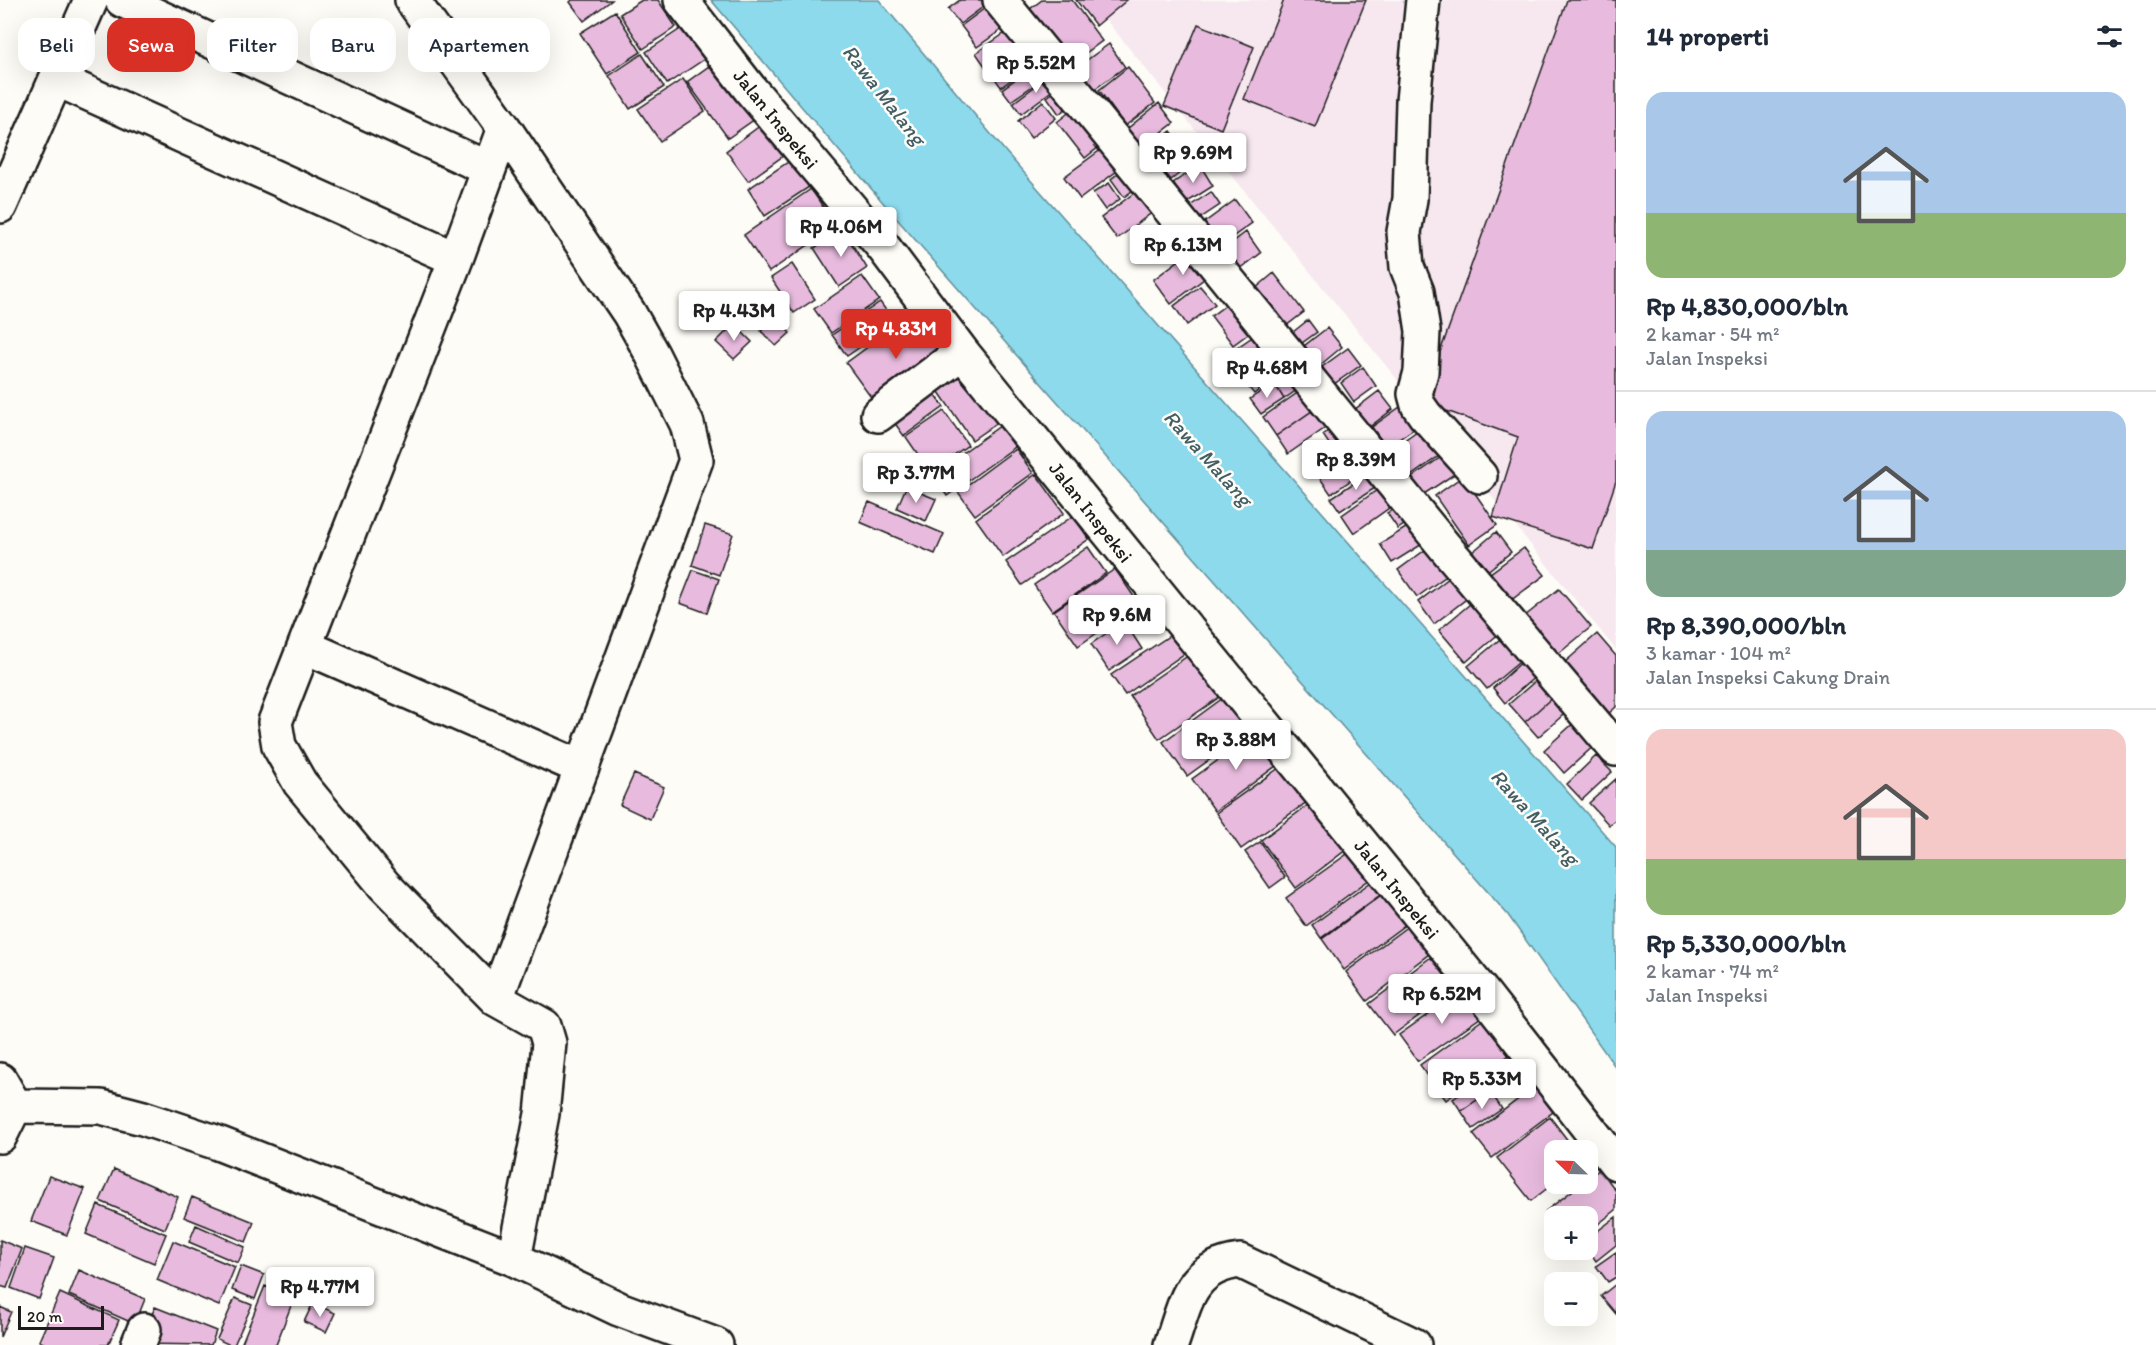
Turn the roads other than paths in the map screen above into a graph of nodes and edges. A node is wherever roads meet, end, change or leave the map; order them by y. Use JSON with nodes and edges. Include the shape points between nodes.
{"nodes":[{"id":1,"x":91,"y":0,"type":"edge"},
{"id":2,"x":122,"y":0,"type":"edge"},
{"id":3,"x":412,"y":0,"type":"edge"},
{"id":4,"x":681,"y":0,"type":"edge"},
{"id":5,"x":1000,"y":0,"type":"edge"},
{"id":6,"x":1423,"y":0,"type":"edge"},
{"id":7,"x":56,"y":79,"type":"junction"},
{"id":8,"x":504,"y":128,"type":"junction"},
{"id":9,"x":489,"y":169,"type":"junction"},
{"id":10,"x":0,"y":206,"type":"edge"},
{"id":11,"x":456,"y":259,"type":"junction"},
{"id":12,"x":962,"y":352,"type":"junction"},
{"id":13,"x":878,"y":415,"type":"dead end"},
{"id":14,"x":1480,"y":476,"type":"dead end"},
{"id":15,"x":306,"y":647,"type":"junction"},
{"id":16,"x":1616,"y":749,"type":"edge"},
{"id":17,"x":582,"y":768,"type":"junction"},
{"id":18,"x":496,"y":999,"type":"junction"},
{"id":19,"x":8,"y":1093,"type":"edge"},
{"id":20,"x":0,"y":1136,"type":"edge"},
{"id":21,"x":1616,"y":1163,"type":"edge"},
{"id":22,"x":513,"y":1259,"type":"junction"},
{"id":23,"x":716,"y":1345,"type":"edge"},
{"id":24,"x":1171,"y":1345,"type":"edge"},
{"id":25,"x":1414,"y":1345,"type":"edge"}],
"edges":[{"from":1,"to":7,"type":"street"},
{"from":2,"to":9,"type":"street"},
{"from":3,"to":8,"type":"street"},
{"from":4,"to":12,"type":"street","name":"Jalan Inspeksi","via":[[884,248]]},
{"from":5,"to":16,"type":"street","via":[[1438,538]]},
{"from":6,"to":14,"type":"street","via":[[1413,101],[1410,199],[1404,232],[1407,267],[1417,292],[1423,331],[1415,394],[1425,415]]},
{"from":7,"to":10,"type":"street"},
{"from":7,"to":11,"type":"street"},
{"from":8,"to":9,"type":"street"},
{"from":8,"to":17,"type":"street","via":[[629,313],[687,424],[696,460]]},
{"from":9,"to":11,"type":"street"},
{"from":11,"to":15,"type":"street"},
{"from":12,"to":13,"type":"street"},
{"from":12,"to":21,"type":"street","name":"Jalan Inspeksi","via":[[1483,993]]},
{"from":15,"to":17,"type":"street"},
{"from":15,"to":18,"type":"street","via":[[275,722],[279,746],[300,783],[384,885]]},
{"from":17,"to":18,"type":"street"},
{"from":18,"to":22,"type":"street","via":[[543,1026],[549,1043],[542,1114]]},
{"from":19,"to":20,"type":"street"},
{"from":19,"to":22,"type":"street","via":[[144,1118]]},
{"from":22,"to":23,"type":"street","via":[[619,1309]]},
{"from":24,"to":25,"type":"street","via":[[1200,1276],[1221,1263],[1240,1261]]}]}
